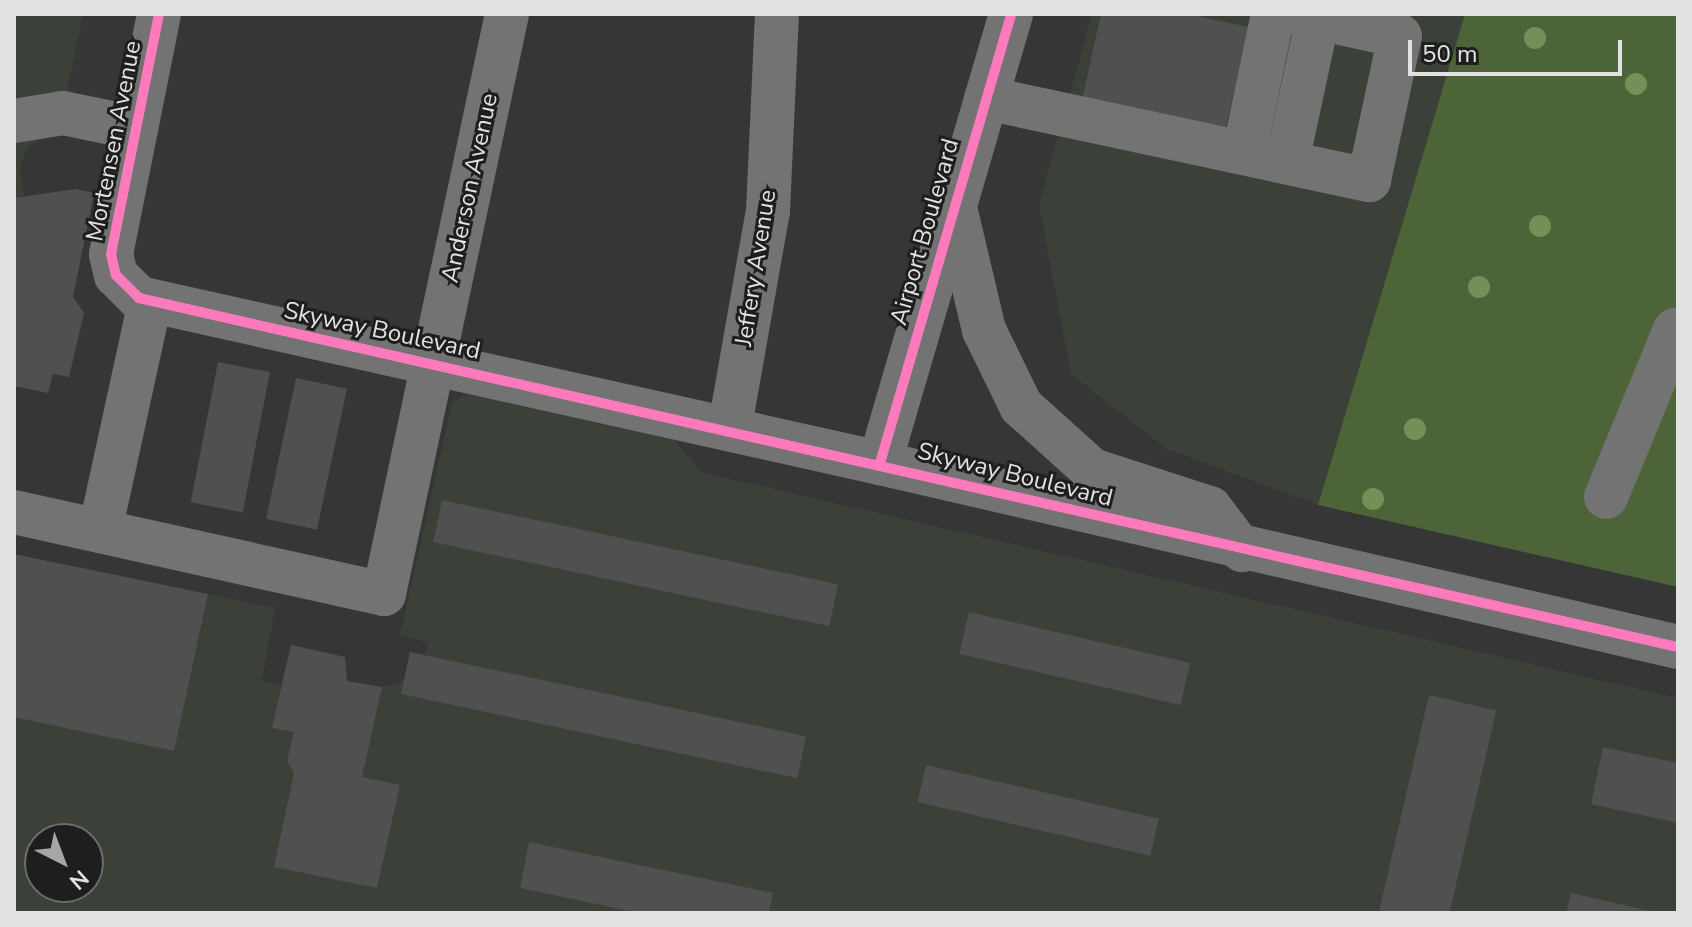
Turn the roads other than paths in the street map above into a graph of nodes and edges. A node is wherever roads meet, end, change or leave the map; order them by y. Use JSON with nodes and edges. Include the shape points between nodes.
{"nodes":[{"id":1,"x":159,"y":14,"type":"edge"},
{"id":2,"x":507,"y":14,"type":"edge"},
{"id":3,"x":777,"y":14,"type":"edge"},
{"id":4,"x":1011,"y":14,"type":"edge"},
{"id":5,"x":1273,"y":14,"type":"edge"},
{"id":6,"x":1309,"y":16,"type":"edge"},
{"id":7,"x":986,"y":98,"type":"junction"},
{"id":8,"x":14,"y":121,"type":"edge"},
{"id":9,"x":136,"y":128,"type":"junction"},
{"id":10,"x":1244,"y":153,"type":"junction"},
{"id":11,"x":1287,"y":162,"type":"junction"},
{"id":12,"x":953,"y":199,"type":"junction"},
{"id":13,"x":116,"y":275,"type":"joint"},
{"id":14,"x":150,"y":302,"type":"junction"},
{"id":15,"x":1677,"y":328,"type":"edge"},
{"id":16,"x":434,"y":362,"type":"junction"},
{"id":17,"x":730,"y":426,"type":"junction"},
{"id":18,"x":880,"y":463,"type":"junction"},
{"id":19,"x":1606,"y":497,"type":"dead end"},
{"id":20,"x":14,"y":512,"type":"edge"},
{"id":21,"x":100,"y":531,"type":"junction"},
{"id":22,"x":1242,"y":550,"type":"junction"},
{"id":23,"x":1678,"y":647,"type":"edge"}],
"edges":[{"from":1,"to":9,"type":"street","name":"Mortensen Avenue"},
{"from":2,"to":16,"type":"street","name":"Anderson Avenue"},
{"from":3,"to":17,"type":"street","name":"Jeffery Avenue","via":[[768,211]]},
{"from":4,"to":7,"type":"street","name":"Airport Boulevard"},
{"from":5,"to":10,"type":"street"},
{"from":6,"to":11,"type":"street"},
{"from":6,"to":11,"type":"street","via":[[1400,36],[1369,180]]},
{"from":7,"to":10,"type":"street"},
{"from":7,"to":12,"type":"street","name":"Airport Boulevard"},
{"from":8,"to":9,"type":"street","via":[[63,113]]},
{"from":9,"to":13,"type":"street","name":"Mortensen Avenue","via":[[113,237]]},
{"from":10,"to":11,"type":"street"},
{"from":12,"to":18,"type":"street","name":"Airport Boulevard"},
{"from":12,"to":22,"type":"street","via":[[984,330],[1021,406],[1092,470],[1210,508]]},
{"from":13,"to":14,"type":"street","name":"Skyway Boulevard"},
{"from":14,"to":16,"type":"street","name":"Skyway Boulevard"},
{"from":14,"to":21,"type":"street"},
{"from":15,"to":19,"type":"street"},
{"from":16,"to":17,"type":"street","name":"Skyway Boulevard"},
{"from":16,"to":21,"type":"street","name":"Anderson Avenue","via":[[384,594]]},
{"from":17,"to":18,"type":"street","name":"Skyway Boulevard"},
{"from":18,"to":22,"type":"street","name":"Skyway Boulevard"},
{"from":20,"to":21,"type":"street"},
{"from":22,"to":23,"type":"street","name":"Skyway Boulevard"}]}
